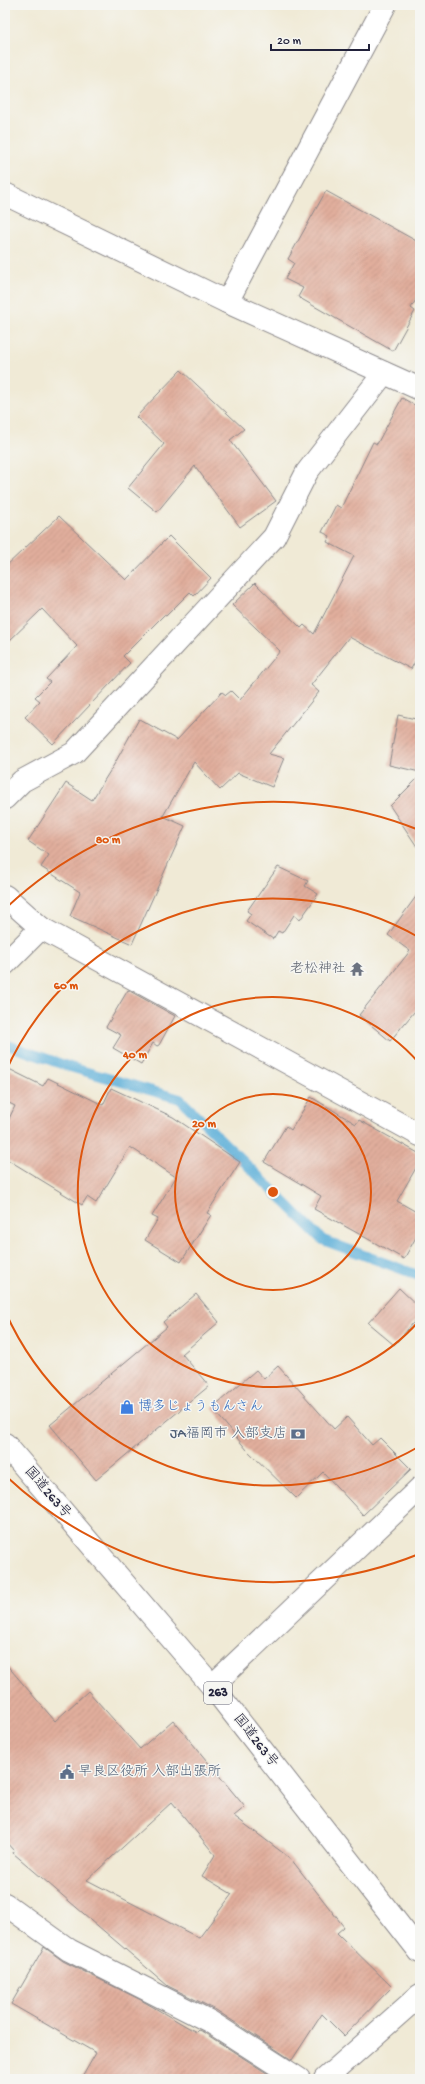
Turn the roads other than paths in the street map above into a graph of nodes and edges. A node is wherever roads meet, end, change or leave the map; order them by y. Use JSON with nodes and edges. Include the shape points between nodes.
{"nodes":[{"id":1,"x":385,"y":5,"type":"edge"},
{"id":2,"x":5,"y":194,"type":"edge"},
{"id":3,"x":227,"y":302,"type":"junction"},
{"id":4,"x":384,"y":373,"type":"junction"},
{"id":5,"x":420,"y":389,"type":"edge"},
{"id":6,"x":5,"y":798,"type":"edge"},
{"id":7,"x":5,"y":896,"type":"edge"},
{"id":8,"x":41,"y":928,"type":"junction"},
{"id":9,"x":5,"y":964,"type":"edge"},
{"id":10,"x":420,"y":1135,"type":"edge"},
{"id":11,"x":5,"y":1444,"type":"edge"},
{"id":12,"x":420,"y":1488,"type":"edge"},
{"id":13,"x":212,"y":1686,"type":"junction"},
{"id":14,"x":5,"y":1904,"type":"edge"},
{"id":15,"x":420,"y":1952,"type":"edge"},
{"id":16,"x":420,"y":1995,"type":"edge"},
{"id":17,"x":299,"y":2079,"type":"edge"},
{"id":18,"x":325,"y":2079,"type":"edge"}],
"edges":[{"from":1,"to":3,"type":"main road"},
{"from":2,"to":3,"type":"main road"},
{"from":3,"to":4,"type":"main road"},
{"from":4,"to":5,"type":"main road"},
{"from":4,"to":6,"type":"main road","via":[[307,472],[274,537],[74,753],[22,781]]},
{"from":7,"to":8,"type":"main road"},
{"from":8,"to":9,"type":"main road"},
{"from":8,"to":10,"type":"main road"},
{"from":11,"to":13,"type":"main road","name":"国道263号","number":"263"},
{"from":12,"to":13,"type":"main road"},
{"from":13,"to":15,"type":"main road","name":"国道263号","number":"263"},
{"from":14,"to":17,"type":"main road","via":[[69,1950],[209,2021]]},
{"from":16,"to":18,"type":"main road"}]}
